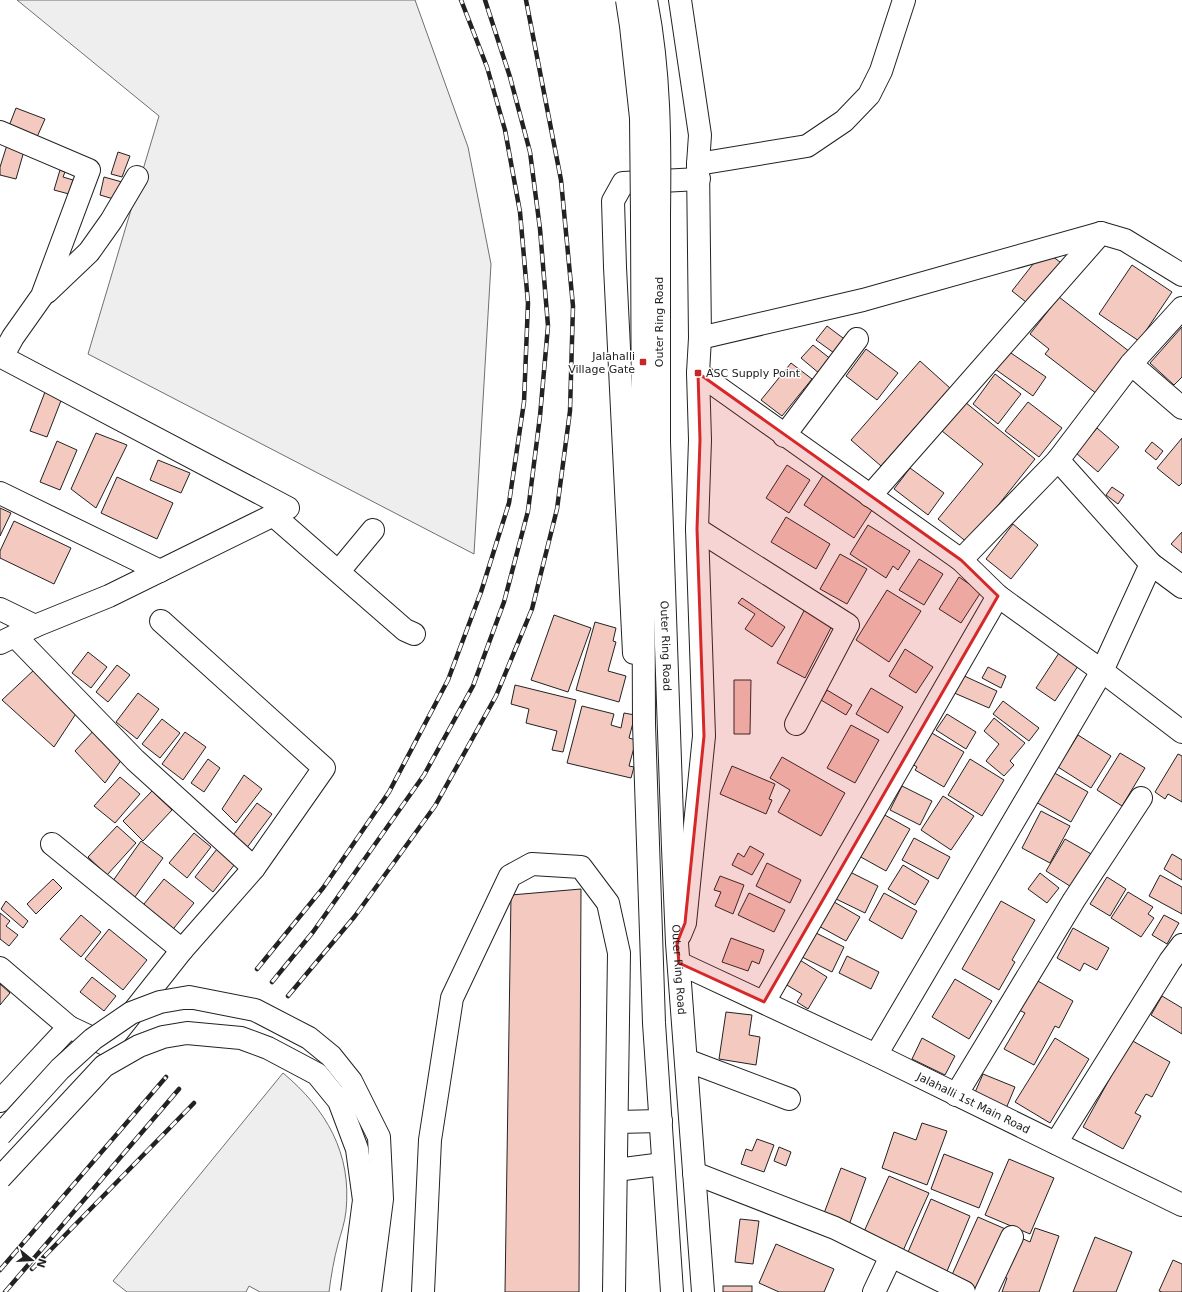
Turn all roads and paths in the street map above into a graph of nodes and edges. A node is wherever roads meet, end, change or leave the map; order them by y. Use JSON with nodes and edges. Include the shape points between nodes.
{"nodes":[{"id":1,"x":627,"y":0,"type":"edge"},
{"id":2,"x":646,"y":0,"type":"edge"},
{"id":3,"x":680,"y":0,"type":"edge"},
{"id":4,"x":904,"y":0,"type":"edge"},
{"id":5,"x":0,"y":132,"type":"edge"},
{"id":6,"x":698,"y":172,"type":"junction"},
{"id":7,"x":137,"y":177,"type":"dead end"},
{"id":8,"x":650,"y":216,"type":"junction"},
{"id":9,"x":1101,"y":233,"type":"junction"},
{"id":10,"x":1182,"y":275,"type":"edge"},
{"id":11,"x":42,"y":296,"type":"junction"},
{"id":12,"x":1182,"y":308,"type":"edge"},
{"id":13,"x":700,"y":338,"type":"junction"},
{"id":14,"x":857,"y":339,"type":"dead end"},
{"id":15,"x":1131,"y":364,"type":"junction"},
{"id":16,"x":698,"y":373,"type":"junction"},
{"id":17,"x":1182,"y":408,"type":"edge"},
{"id":18,"x":784,"y":436,"type":"junction"},
{"id":19,"x":1058,"y":460,"type":"junction"},
{"id":20,"x":0,"y":493,"type":"edge"},
{"id":21,"x":870,"y":496,"type":"junction"},
{"id":22,"x":273,"y":515,"type":"junction"},
{"id":23,"x":697,"y":529,"type":"junction"},
{"id":24,"x":373,"y":530,"type":"dead end"},
{"id":25,"x":961,"y":560,"type":"junction"},
{"id":26,"x":1151,"y":564,"type":"junction"},
{"id":27,"x":160,"y":571,"type":"junction"},
{"id":28,"x":339,"y":571,"type":"junction"},
{"id":29,"x":1182,"y":587,"type":"edge"},
{"id":30,"x":998,"y":596,"type":"junction"},
{"id":31,"x":0,"y":609,"type":"edge"},
{"id":32,"x":161,"y":621,"type":"dead end"},
{"id":33,"x":35,"y":626,"type":"junction"},
{"id":34,"x":414,"y":634,"type":"dead end"},
{"id":35,"x":8,"y":640,"type":"edge"},
{"id":36,"x":1102,"y":671,"type":"junction"},
{"id":37,"x":796,"y":724,"type":"dead end"},
{"id":38,"x":1182,"y":732,"type":"edge"},
{"id":39,"x":1141,"y":798,"type":"dead end"},
{"id":40,"x":52,"y":844,"type":"dead end"},
{"id":41,"x":254,"y":868,"type":"junction"},
{"id":42,"x":1182,"y":945,"type":"edge"},
{"id":43,"x":652,"y":948,"type":"junction"},
{"id":44,"x":182,"y":950,"type":"junction"},
{"id":45,"x":678,"y":953,"type":"junction"},
{"id":46,"x":0,"y":968,"type":"edge"},
{"id":47,"x":764,"y":1002,"type":"junction"},
{"id":48,"x":69,"y":1027,"type":"junction"},
{"id":49,"x":876,"y":1055,"type":"junction"},
{"id":50,"x":686,"y":1060,"type":"junction"},
{"id":51,"x":956,"y":1095,"type":"junction"},
{"id":52,"x":788,"y":1099,"type":"dead end"},
{"id":53,"x":0,"y":1101,"type":"edge"},
{"id":54,"x":661,"y":1121,"type":"junction"},
{"id":55,"x":617,"y":1122,"type":"junction"},
{"id":56,"x":0,"y":1135,"type":"edge"},
{"id":57,"x":1056,"y":1143,"type":"junction"},
{"id":58,"x":663,"y":1164,"type":"junction"},
{"id":59,"x":616,"y":1170,"type":"junction"},
{"id":60,"x":694,"y":1173,"type":"junction"},
{"id":61,"x":0,"y":1178,"type":"edge"},
{"id":62,"x":1182,"y":1205,"type":"edge"},
{"id":63,"x":1012,"y":1237,"type":"dead end"},
{"id":64,"x":891,"y":1256,"type":"junction"},
{"id":65,"x":352,"y":1292,"type":"edge"},
{"id":66,"x":370,"y":1292,"type":"edge"},
{"id":67,"x":423,"y":1292,"type":"edge"},
{"id":68,"x":614,"y":1292,"type":"edge"},
{"id":69,"x":672,"y":1292,"type":"edge"},
{"id":70,"x":703,"y":1292,"type":"edge"},
{"id":71,"x":874,"y":1292,"type":"edge"},
{"id":72,"x":964,"y":1292,"type":"edge"},
{"id":73,"x":986,"y":1292,"type":"edge"}],
"edges":[{"from":1,"to":8,"type":"main road","name":"Outer Ring Road","bridge":true},
{"from":2,"to":8,"type":"main road","name":"Outer Ring Road","bridge":true,"via":[[651,23],[660,117]]},
{"from":3,"to":6,"type":"main road","via":[[700,135]]},
{"from":4,"to":6,"type":"main road","via":[[881,71],[868,95],[844,121],[807,146]]},
{"from":5,"to":11,"type":"main road","via":[[89,170]]},
{"from":6,"to":13,"type":"main road"},
{"from":6,"to":43,"type":"main road","via":[[623,183],[613,201],[646,912]]},
{"from":7,"to":11,"type":"main road","via":[[89,252]]},
{"from":8,"to":43,"type":"main road","name":"Outer Ring Road","via":[[644,724]]},
{"from":8,"to":45,"type":"main road","name":"Outer Ring Road"},
{"from":9,"to":10,"type":"main road","via":[[1125,240]]},
{"from":9,"to":13,"type":"main road","via":[[863,300]]},
{"from":9,"to":21,"type":"main road"},
{"from":11,"to":22,"type":"main road","via":[[2,357],[288,508]]},
{"from":12,"to":15,"type":"main road"},
{"from":13,"to":16,"type":"main road"},
{"from":14,"to":18,"type":"main road"},
{"from":15,"to":17,"type":"main road"},
{"from":15,"to":19,"type":"main road"},
{"from":16,"to":18,"type":"main road"},
{"from":16,"to":23,"type":"main road","via":[[700,440]]},
{"from":18,"to":21,"type":"main road"},
{"from":19,"to":25,"type":"main road"},
{"from":19,"to":26,"type":"main road"},
{"from":20,"to":27,"type":"main road"},
{"from":21,"to":25,"type":"main road"},
{"from":22,"to":27,"type":"main road"},
{"from":22,"to":28,"type":"main road"},
{"from":23,"to":37,"type":"main road","via":[[848,625]]},
{"from":23,"to":45,"type":"main road","via":[[704,736],[685,923]]},
{"from":24,"to":28,"type":"main road"},
{"from":25,"to":30,"type":"main road"},
{"from":26,"to":29,"type":"main road"},
{"from":26,"to":36,"type":"main road"},
{"from":27,"to":33,"type":"main road","via":[[110,596]]},
{"from":28,"to":34,"type":"main road","via":[[404,630]]},
{"from":30,"to":36,"type":"main road"},
{"from":30,"to":47,"type":"main road"},
{"from":31,"to":33,"type":"main road"},
{"from":32,"to":41,"type":"main road","via":[[324,768]]},
{"from":33,"to":35,"type":"main road"},
{"from":35,"to":41,"type":"main road"},
{"from":36,"to":38,"type":"main road"},
{"from":36,"to":49,"type":"main road"},
{"from":39,"to":51,"type":"main road","via":[[1074,900]]},
{"from":40,"to":44,"type":"main road"},
{"from":41,"to":44,"type":"main road"},
{"from":42,"to":57,"type":"main road"},
{"from":43,"to":54,"type":"main road","name":"Outer Ring Road"},
{"from":44,"to":48,"type":"main road","via":[[107,1045]]},
{"from":45,"to":47,"type":"main road","name":"Jalahalli 1st Main Road"},
{"from":45,"to":50,"type":"main road","name":"Outer Ring Road"},
{"from":46,"to":48,"type":"main road"},
{"from":47,"to":49,"type":"main road","name":"Jalahalli 1st Main Road"},
{"from":48,"to":53,"type":"main road"},
{"from":49,"to":51,"type":"main road","name":"Jalahalli 1st Main Road"},
{"from":50,"to":52,"type":"main road"},
{"from":50,"to":60,"type":"main road","name":"Outer Ring Road"},
{"from":51,"to":57,"type":"main road","name":"Jalahalli 1st Main Road"},
{"from":54,"to":55,"type":"main road"},
{"from":54,"to":58,"type":"main road","name":"Outer Ring Road"},
{"from":55,"to":59,"type":"main road"},
{"from":55,"to":67,"type":"main road","via":[[619,953],[608,903],[581,868],[532,864],[510,876],[452,998],[430,1140]]},
{"from":56,"to":66,"type":"main road","bridge":true,"via":[[60,1069],[93,1039],[130,1013],[160,1002],[189,997],[255,1010],[309,1038],[331,1056],[351,1082],[380,1137],[382,1199]]},
{"from":57,"to":62,"type":"main road","name":"Jalahalli 1st Main Road"},
{"from":58,"to":59,"type":"main road"},
{"from":58,"to":69,"type":"main road","name":"Outer Ring Road"},
{"from":59,"to":68,"type":"main road"},
{"from":60,"to":64,"type":"main road","via":[[835,1228]]},
{"from":60,"to":70,"type":"main road","name":"Outer Ring Road"},
{"from":61,"to":65,"type":"main road","bridge":true,"via":[[104,1066],[139,1046],[163,1037],[187,1033],[241,1038],[268,1048],[317,1074],[339,1101],[357,1149],[364,1200]]},
{"from":63,"to":73,"type":"main road"},
{"from":64,"to":71,"type":"main road"},
{"from":64,"to":72,"type":"main road"}]}
